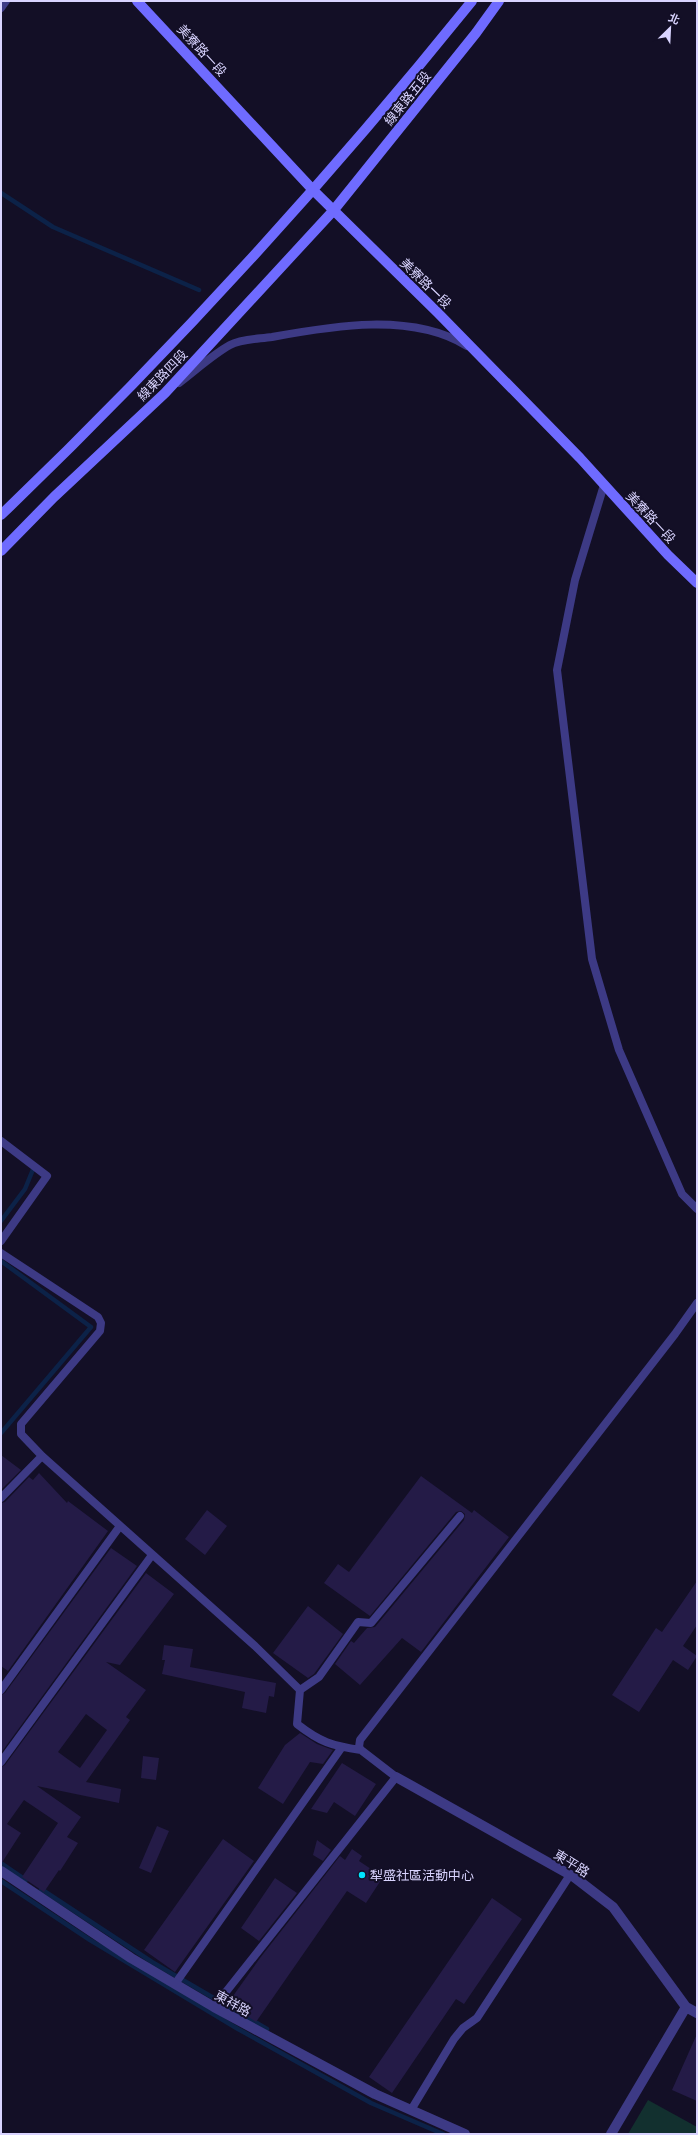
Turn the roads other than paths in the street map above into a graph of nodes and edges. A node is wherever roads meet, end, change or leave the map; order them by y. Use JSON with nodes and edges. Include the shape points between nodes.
{"nodes":[{"id":1,"x":6,"y":1,"type":"edge"},
{"id":2,"x":138,"y":1,"type":"edge"},
{"id":3,"x":472,"y":1,"type":"edge"},
{"id":4,"x":499,"y":1,"type":"edge"},
{"id":5,"x":1,"y":8,"type":"edge"},
{"id":6,"x":313,"y":190,"type":"junction"},
{"id":7,"x":333,"y":211,"type":"junction"},
{"id":8,"x":476,"y":352,"type":"junction"},
{"id":9,"x":165,"y":393,"type":"junction"},
{"id":10,"x":604,"y":485,"type":"junction"},
{"id":11,"x":1,"y":515,"type":"edge"},
{"id":12,"x":1,"y":551,"type":"edge"},
{"id":13,"x":697,"y":583,"type":"edge"},
{"id":14,"x":1,"y":1141,"type":"edge"},
{"id":15,"x":697,"y":1209,"type":"edge"},
{"id":16,"x":1,"y":1241,"type":"edge"},
{"id":17,"x":1,"y":1253,"type":"edge"},
{"id":18,"x":697,"y":1303,"type":"edge"},
{"id":19,"x":42,"y":1456,"type":"junction"},
{"id":20,"x":1,"y":1498,"type":"edge"},
{"id":21,"x":460,"y":1516,"type":"dead end"},
{"id":22,"x":120,"y":1526,"type":"junction"},
{"id":23,"x":152,"y":1555,"type":"junction"},
{"id":24,"x":1,"y":1690,"type":"edge"},
{"id":25,"x":300,"y":1690,"type":"junction"},
{"id":26,"x":342,"y":1747,"type":"junction"},
{"id":27,"x":361,"y":1750,"type":"junction"},
{"id":28,"x":1,"y":1762,"type":"edge"},
{"id":29,"x":396,"y":1777,"type":"junction"},
{"id":30,"x":1,"y":1872,"type":"edge"},
{"id":31,"x":570,"y":1875,"type":"junction"},
{"id":32,"x":175,"y":1984,"type":"junction"},
{"id":33,"x":686,"y":2007,"type":"junction"},
{"id":34,"x":214,"y":2008,"type":"junction"},
{"id":35,"x":697,"y":2013,"type":"edge"},
{"id":36,"x":412,"y":2110,"type":"junction"},
{"id":37,"x":465,"y":2134,"type":"edge"},
{"id":38,"x":611,"y":2134,"type":"edge"}],
"edges":[{"from":1,"to":5,"type":"lane"},
{"from":2,"to":6,"type":"main road","name":"美寮路一段"},
{"from":3,"to":6,"type":"main road","name":"線東路五段","via":[[400,90]]},
{"from":4,"to":7,"type":"main road","name":"線東路五段"},
{"from":6,"to":7,"type":"main road","name":"美寮路一段"},
{"from":6,"to":11,"type":"main road","name":"線東路四段","via":[[168,348]]},
{"from":7,"to":8,"type":"main road","name":"美寮路一段"},
{"from":7,"to":9,"type":"main road","name":"線東路四段"},
{"from":8,"to":9,"type":"lane","via":[[451,336],[424,328],[379,325],[319,329],[231,344]]},
{"from":8,"to":10,"type":"main road","name":"美寮路一段"},
{"from":9,"to":12,"type":"main road","name":"線東路四段","via":[[54,497]]},
{"from":10,"to":13,"type":"main road","name":"美寮路一段"},
{"from":10,"to":15,"type":"lane","via":[[576,580],[557,670],[592,959],[619,1050],[682,1194]]},
{"from":14,"to":16,"type":"lane","via":[[47,1176]]},
{"from":17,"to":19,"type":"lane","via":[[98,1317],[101,1323],[100,1331],[21,1424],[21,1434]]},
{"from":18,"to":27,"type":"lane","via":[[360,1740]]},
{"from":19,"to":20,"type":"lane"},
{"from":19,"to":22,"type":"lane"},
{"from":21,"to":25,"type":"lane","via":[[370,1623],[358,1622],[319,1677]]},
{"from":22,"to":23,"type":"lane"},
{"from":22,"to":24,"type":"lane"},
{"from":23,"to":25,"type":"lane","via":[[255,1646]]},
{"from":23,"to":28,"type":"lane"},
{"from":25,"to":26,"type":"lane","via":[[297,1724],[316,1738]]},
{"from":26,"to":27,"type":"lane"},
{"from":26,"to":32,"type":"lane"},
{"from":27,"to":29,"type":"lane"},
{"from":29,"to":31,"type":"street","name":"東平路"},
{"from":29,"to":34,"type":"lane"},
{"from":30,"to":32,"type":"street","name":"東祥路","via":[[130,1958]]},
{"from":31,"to":33,"type":"street","name":"東平路","via":[[613,1907]]},
{"from":31,"to":36,"type":"lane","via":[[486,2007],[454,2039]]},
{"from":32,"to":34,"type":"street","name":"東祥路"},
{"from":33,"to":35,"type":"street","name":"東平路"},
{"from":33,"to":38,"type":"street"},
{"from":34,"to":36,"type":"street","name":"東祥路","via":[[375,2094]]},
{"from":36,"to":37,"type":"street","name":"東祥路"}]}
